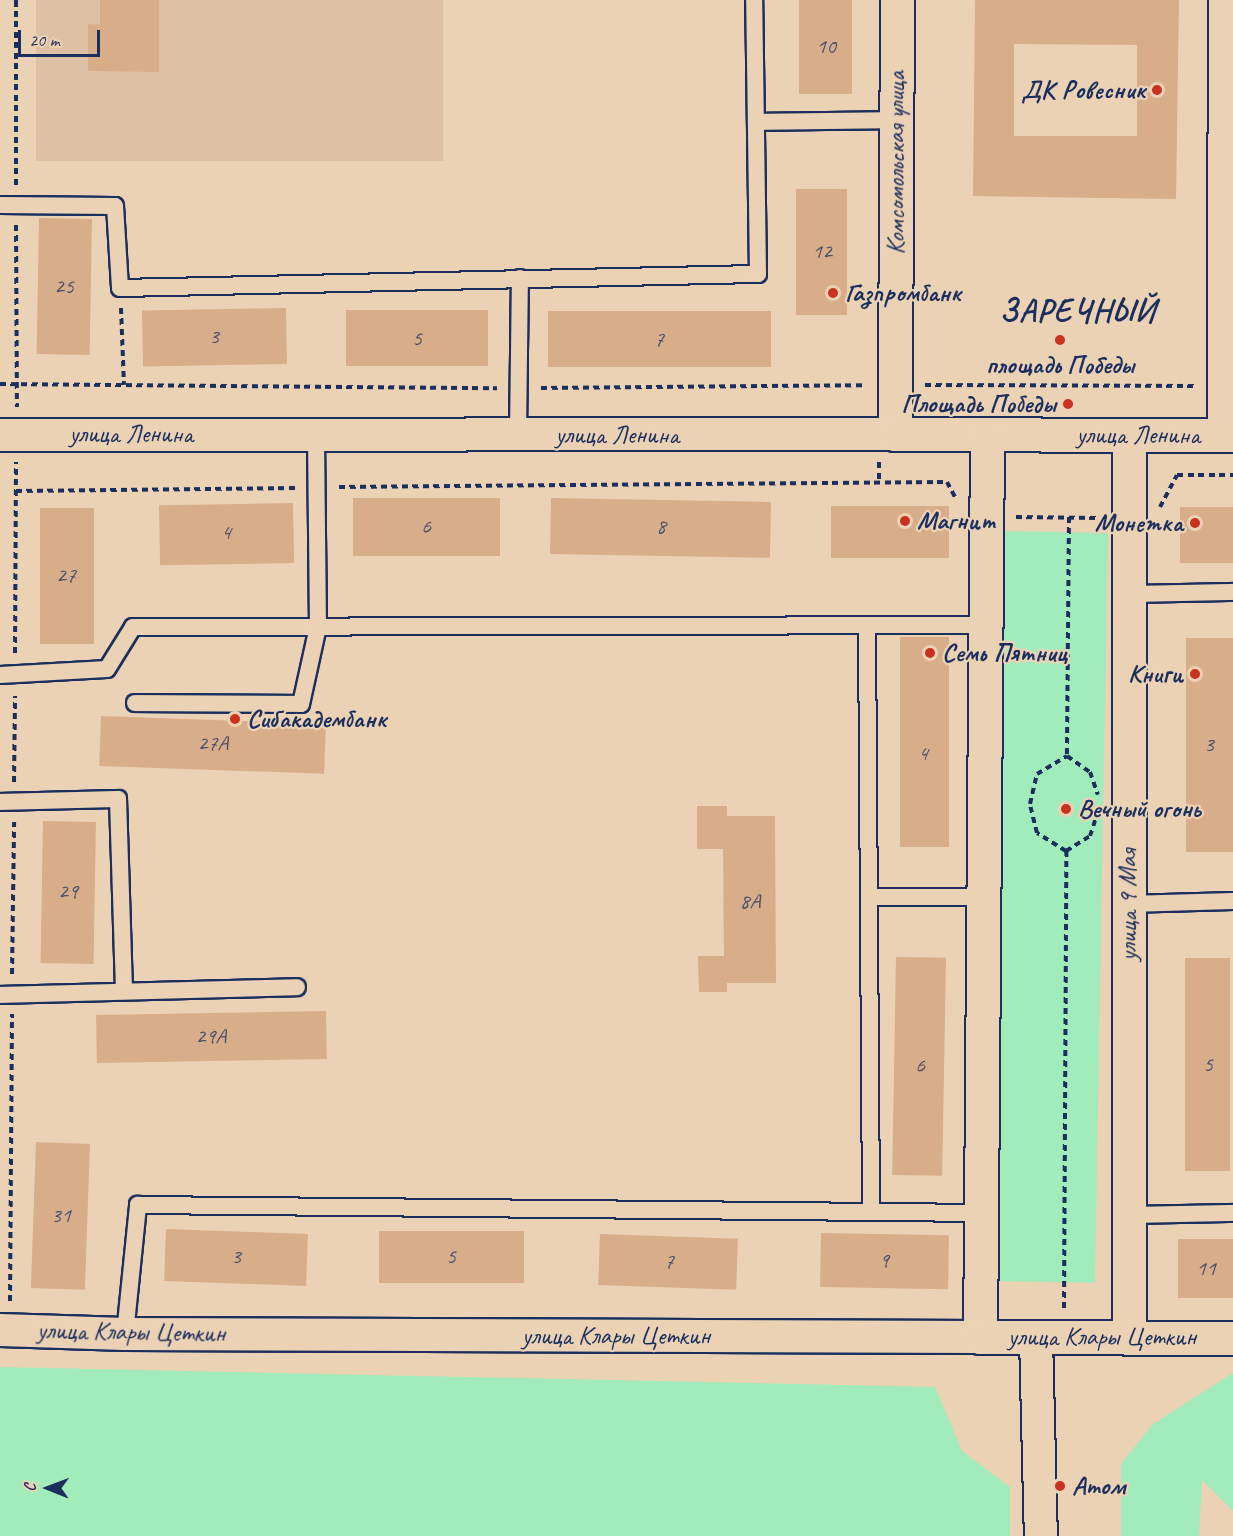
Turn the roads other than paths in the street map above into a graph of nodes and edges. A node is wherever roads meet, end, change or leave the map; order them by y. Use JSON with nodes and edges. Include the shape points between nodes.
{"nodes":[{"id":1,"x":754,"y":0,"type":"edge"},
{"id":2,"x":897,"y":0,"type":"edge"},
{"id":3,"x":1225,"y":0,"type":"edge"},
{"id":4,"x":897,"y":120,"type":"junction"},
{"id":5,"x":756,"y":122,"type":"junction"},
{"id":6,"x":1229,"y":143,"type":"edge"},
{"id":7,"x":0,"y":206,"type":"edge"},
{"id":8,"x":520,"y":278,"type":"junction"},
{"id":9,"x":895,"y":434,"type":"junction"},
{"id":10,"x":0,"y":435,"type":"edge"},
{"id":11,"x":316,"y":435,"type":"junction"},
{"id":12,"x":518,"y":435,"type":"junction"},
{"id":13,"x":987,"y":435,"type":"junction"},
{"id":14,"x":1129,"y":435,"type":"junction"},
{"id":15,"x":1228,"y":435,"type":"edge"},
{"id":16,"x":1233,"y":592,"type":"edge"},
{"id":17,"x":1128,"y":594,"type":"junction"},
{"id":18,"x":986,"y":625,"type":"junction"},
{"id":19,"x":867,"y":626,"type":"junction"},
{"id":20,"x":318,"y":627,"type":"junction"},
{"id":21,"x":0,"y":675,"type":"edge"},
{"id":22,"x":135,"y":703,"type":"dead end"},
{"id":23,"x":0,"y":802,"type":"edge"},
{"id":24,"x":869,"y":897,"type":"junction"},
{"id":25,"x":983,"y":897,"type":"junction"},
{"id":26,"x":1233,"y":902,"type":"edge"},
{"id":27,"x":1128,"y":904,"type":"junction"},
{"id":28,"x":297,"y":987,"type":"dead end"},
{"id":29,"x":124,"y":990,"type":"junction"},
{"id":30,"x":0,"y":995,"type":"edge"},
{"id":31,"x":871,"y":1211,"type":"junction"},
{"id":32,"x":980,"y":1213,"type":"junction"},
{"id":33,"x":1233,"y":1213,"type":"edge"},
{"id":34,"x":1127,"y":1215,"type":"junction"},
{"id":35,"x":0,"y":1330,"type":"edge"},
{"id":36,"x":125,"y":1334,"type":"junction"},
{"id":37,"x":980,"y":1337,"type":"junction"},
{"id":38,"x":1036,"y":1337,"type":"junction"},
{"id":39,"x":1129,"y":1338,"type":"junction"},
{"id":40,"x":1233,"y":1338,"type":"edge"},
{"id":41,"x":1041,"y":1536,"type":"edge"}],
"edges":[{"from":1,"to":5,"type":"lane"},
{"from":2,"to":4,"type":"street","name":"Комсомольская улица"},
{"from":3,"to":6,"type":"street"},
{"from":4,"to":5,"type":"lane"},
{"from":4,"to":9,"type":"street","name":"Комсомольская улица"},
{"from":5,"to":8,"type":"lane","via":[[758,274]]},
{"from":6,"to":15,"type":"street","via":[[1224,386]]},
{"from":7,"to":8,"type":"lane","via":[[115,206],[120,288]]},
{"from":8,"to":12,"type":"lane"},
{"from":9,"to":12,"type":"street","name":"улица Ленина"},
{"from":9,"to":13,"type":"street","name":"улица Ленина"},
{"from":10,"to":11,"type":"street","name":"улица Ленина"},
{"from":11,"to":12,"type":"street","name":"улица Ленина"},
{"from":11,"to":20,"type":"lane"},
{"from":13,"to":14,"type":"street","name":"улица Ленина"},
{"from":13,"to":18,"type":"street"},
{"from":14,"to":15,"type":"street","name":"улица Ленина"},
{"from":14,"to":17,"type":"street","name":"улица 9 Мая"},
{"from":16,"to":17,"type":"lane"},
{"from":17,"to":27,"type":"street","name":"улица 9 Мая"},
{"from":18,"to":19,"type":"lane"},
{"from":18,"to":25,"type":"street"},
{"from":19,"to":20,"type":"lane"},
{"from":19,"to":24,"type":"lane"},
{"from":20,"to":21,"type":"lane","via":[[133,627],[107,669]]},
{"from":20,"to":22,"type":"lane","via":[[301,704]]},
{"from":23,"to":29,"type":"lane","via":[[118,799]]},
{"from":24,"to":25,"type":"lane"},
{"from":24,"to":31,"type":"lane"},
{"from":25,"to":32,"type":"street"},
{"from":26,"to":27,"type":"lane"},
{"from":27,"to":34,"type":"street","name":"улица 9 Мая"},
{"from":28,"to":29,"type":"lane"},
{"from":29,"to":30,"type":"lane"},
{"from":31,"to":32,"type":"lane"},
{"from":31,"to":36,"type":"lane","via":[[138,1205]]},
{"from":32,"to":37,"type":"street"},
{"from":33,"to":34,"type":"lane"},
{"from":34,"to":39,"type":"street","name":"улица 9 Мая"},
{"from":35,"to":36,"type":"street","name":"улица Клары Цеткин"},
{"from":36,"to":37,"type":"street","name":"улица Клары Цеткин"},
{"from":37,"to":38,"type":"street","name":"улица Клары Цеткин"},
{"from":38,"to":39,"type":"street","name":"улица Клары Цеткин"},
{"from":38,"to":41,"type":"street"},
{"from":39,"to":40,"type":"street","name":"улица Клары Цеткин"}]}
